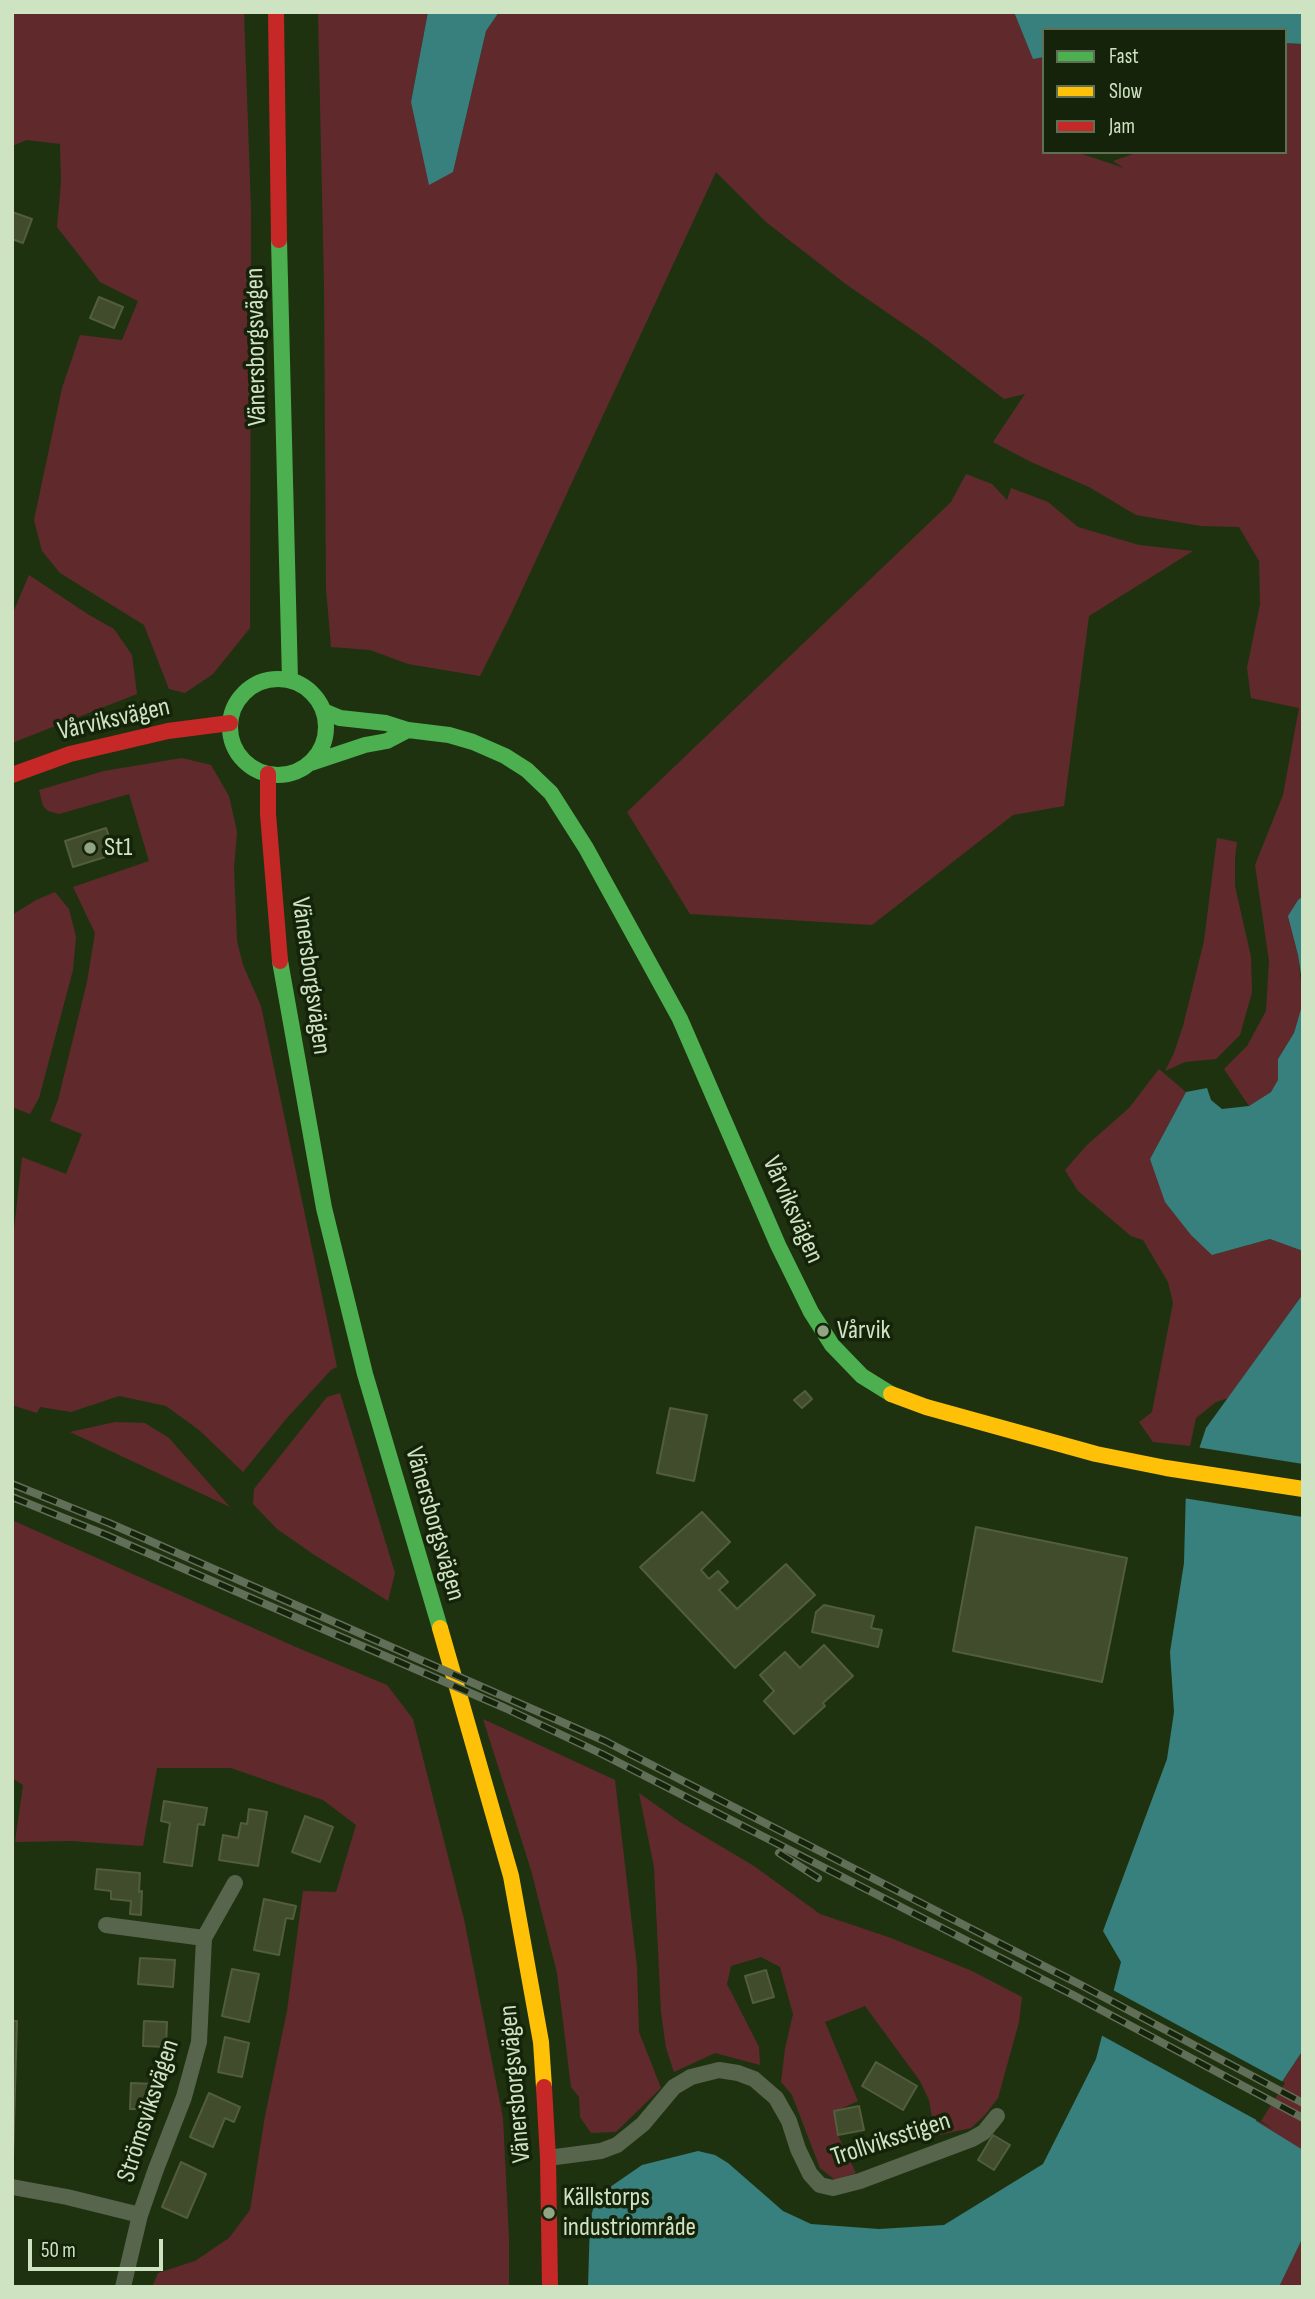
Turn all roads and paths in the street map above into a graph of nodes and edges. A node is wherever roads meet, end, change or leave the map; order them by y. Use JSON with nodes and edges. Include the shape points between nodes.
{"nodes":[{"id":1,"x":276,"y":12,"type":"edge"},
{"id":2,"x":290,"y":680,"type":"junction"},
{"id":3,"x":323,"y":711,"type":"junction"},
{"id":4,"x":230,"y":723,"type":"junction"},
{"id":5,"x":408,"y":730,"type":"junction"},
{"id":6,"x":311,"y":762,"type":"junction"},
{"id":7,"x":268,"y":774,"type":"junction"},
{"id":8,"x":12,"y":775,"type":"edge"},
{"id":9,"x":1303,"y":1489,"type":"edge"},
{"id":10,"x":234,"y":1883,"type":"dead end"},
{"id":11,"x":106,"y":1925,"type":"dead end"},
{"id":12,"x":204,"y":1938,"type":"junction"},
{"id":13,"x":996,"y":2116,"type":"dead end"},
{"id":14,"x":548,"y":2158,"type":"junction"},
{"id":15,"x":12,"y":2187,"type":"edge"},
{"id":16,"x":140,"y":2215,"type":"junction"},
{"id":17,"x":123,"y":2287,"type":"edge"},
{"id":18,"x":550,"y":2287,"type":"edge"}],
"edges":[{"from":1,"to":2,"type":"main road","name":"Vänersborgsvägen"},
{"from":2,"to":3,"type":"main road","via":[[311,692]]},
{"from":2,"to":4,"type":"main road","via":[[271,679],[246,691],[235,705]]},
{"from":3,"to":5,"type":"main road","name":"Vårviksvägen"},
{"from":3,"to":6,"type":"main road","via":[[325,736]]},
{"from":4,"to":7,"type":"main road","via":[[239,756]]},
{"from":4,"to":8,"type":"main road","name":"Vårviksvägen","via":[[168,731],[70,754]]},
{"from":5,"to":6,"type":"main road","name":"Vårviksvägen","via":[[387,741]]},
{"from":5,"to":9,"type":"main road","name":"Vårviksvägen","via":[[449,735],[505,756],[551,793],[569,818],[690,1040],[778,1245],[817,1322],[842,1357],[873,1384],[915,1404],[1096,1454]]},
{"from":6,"to":7,"type":"main road","via":[[291,774]]},
{"from":7,"to":14,"type":"main road","name":"Vänersborgsvägen","via":[[277,944],[324,1208],[365,1374],[511,1876],[541,2042]]},
{"from":10,"to":12,"type":"street","name":"Strömsviksvägen"},
{"from":11,"to":12,"type":"street"},
{"from":12,"to":16,"type":"street","name":"Strömsviksvägen","via":[[199,2042],[184,2097]]},
{"from":13,"to":14,"type":"street","name":"Trollviksstigen","via":[[972,2139],[833,2188],[820,2185],[810,2174],[776,2098],[754,2079],[719,2070],[674,2087],[617,2146]]},
{"from":14,"to":18,"type":"main road","name":"Vänersborgsvägen"},
{"from":15,"to":16,"type":"street","name":"Strömsviksvägen"},
{"from":16,"to":17,"type":"street","name":"Strömsviksvägen"}]}
